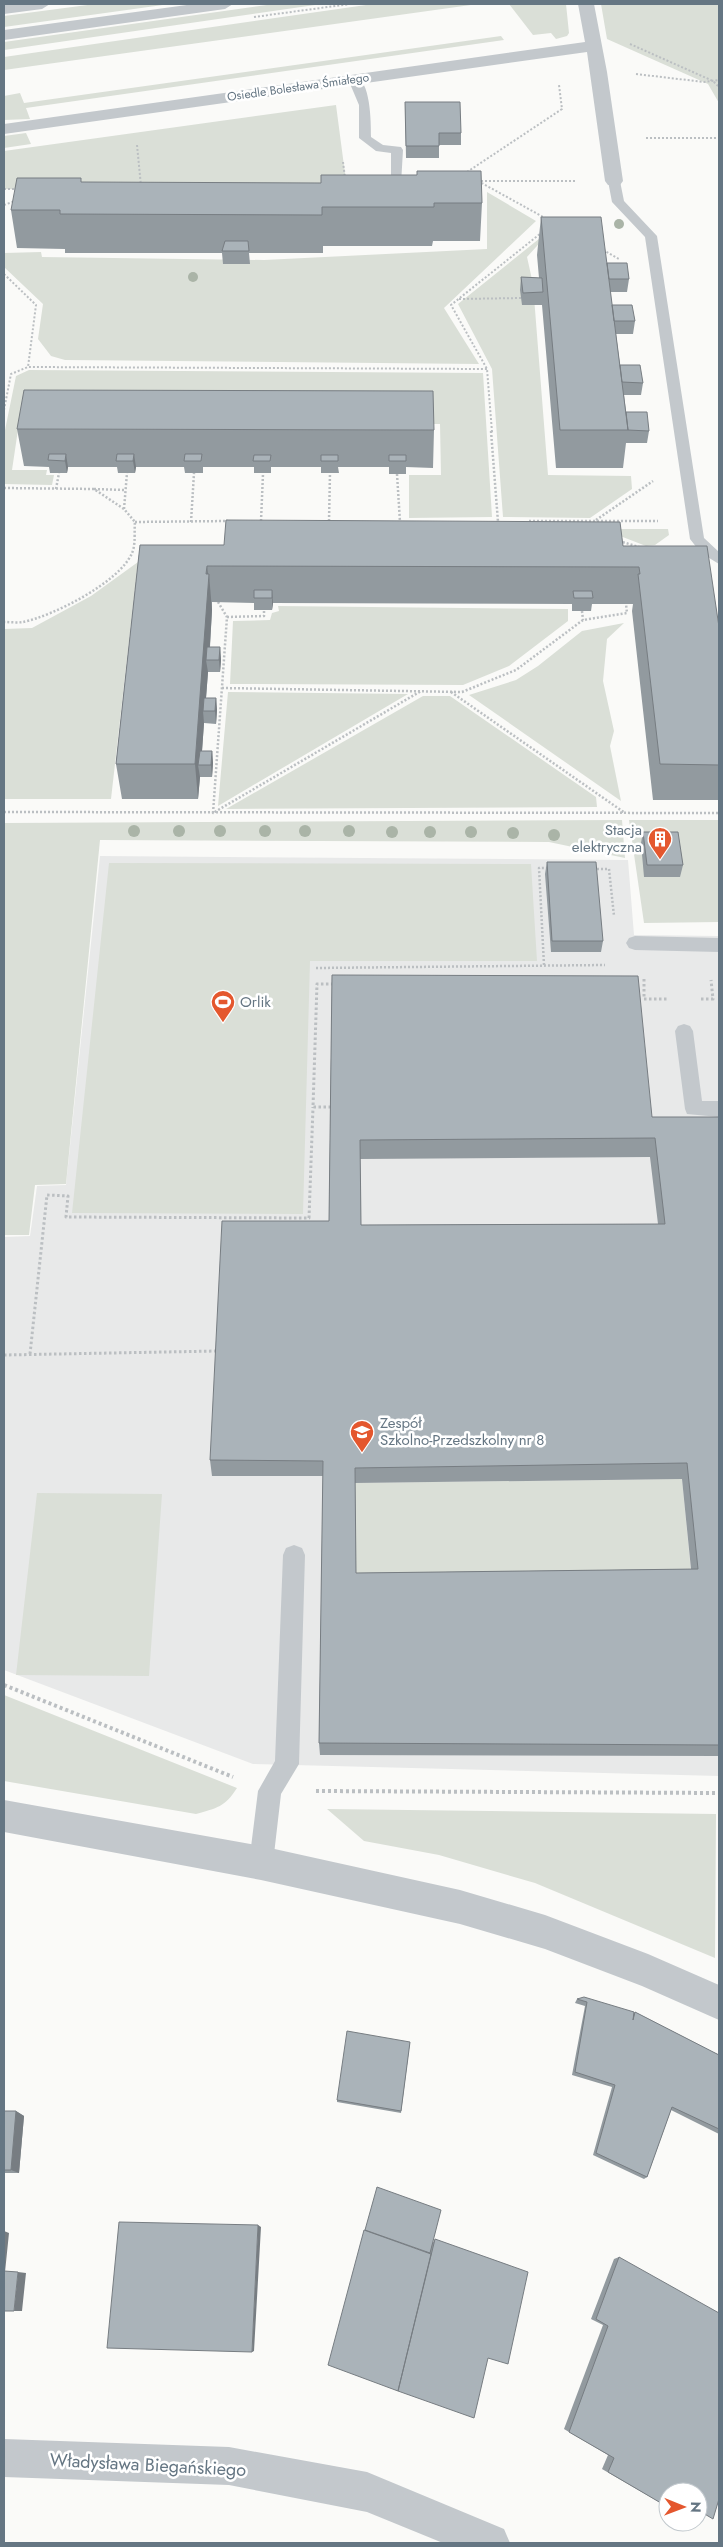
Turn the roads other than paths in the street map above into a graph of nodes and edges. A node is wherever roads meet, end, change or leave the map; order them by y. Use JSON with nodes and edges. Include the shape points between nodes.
{"nodes":[{"id":1,"x":42,"y":4,"type":"edge"},
{"id":2,"x":225,"y":4,"type":"edge"},
{"id":3,"x":586,"y":4,"type":"edge"},
{"id":4,"x":4,"y":9,"type":"edge"},
{"id":5,"x":4,"y":35,"type":"edge"},
{"id":6,"x":593,"y":46,"type":"junction"},
{"id":7,"x":354,"y":78,"type":"junction"},
{"id":8,"x":4,"y":128,"type":"edge"},
{"id":9,"x":397,"y":181,"type":"edge"},
{"id":10,"x":614,"y":181,"type":"joint"},
{"id":11,"x":719,"y":559,"type":"edge"},
{"id":12,"x":631,"y":944,"type":"road end"},
{"id":13,"x":713,"y":945,"type":"edge"},
{"id":14,"x":684,"y":1031,"type":"dead end"},
{"id":15,"x":719,"y":1109,"type":"edge"},
{"id":16,"x":294,"y":1555,"type":"dead end"},
{"id":17,"x":4,"y":1816,"type":"edge"},
{"id":18,"x":261,"y":1863,"type":"junction"},
{"id":19,"x":719,"y":2003,"type":"edge"},
{"id":20,"x":4,"y":2458,"type":"edge"},
{"id":21,"x":490,"y":2543,"type":"edge"}],
"edges":[{"from":1,"to":4,"type":"street"},
{"from":2,"to":5,"type":"street"},
{"from":3,"to":6,"type":"street"},
{"from":6,"to":7,"type":"street","name":"Osiedle Bolesława Śmiałego"},
{"from":6,"to":10,"type":"street"},
{"from":7,"to":8,"type":"street","name":"Osiedle Bolesława Śmiałego"},
{"from":7,"to":9,"type":"lane","via":[[365,105],[365,138],[380,148],[397,150]]},
{"from":10,"to":11,"type":"lane","via":[[618,202],[651,236],[697,539]]},
{"from":12,"to":13,"type":"lane"},
{"from":14,"to":15,"type":"lane","via":[[694,1109]]},
{"from":16,"to":18,"type":"lane","via":[[287,1764],[270,1791]]},
{"from":17,"to":18,"type":"street"},
{"from":18,"to":19,"type":"street","via":[[460,1908],[545,1932],[648,1971]]},
{"from":20,"to":21,"type":"street","name":"Władysława Biegańskiego","via":[[229,2466],[367,2492]]}]}
